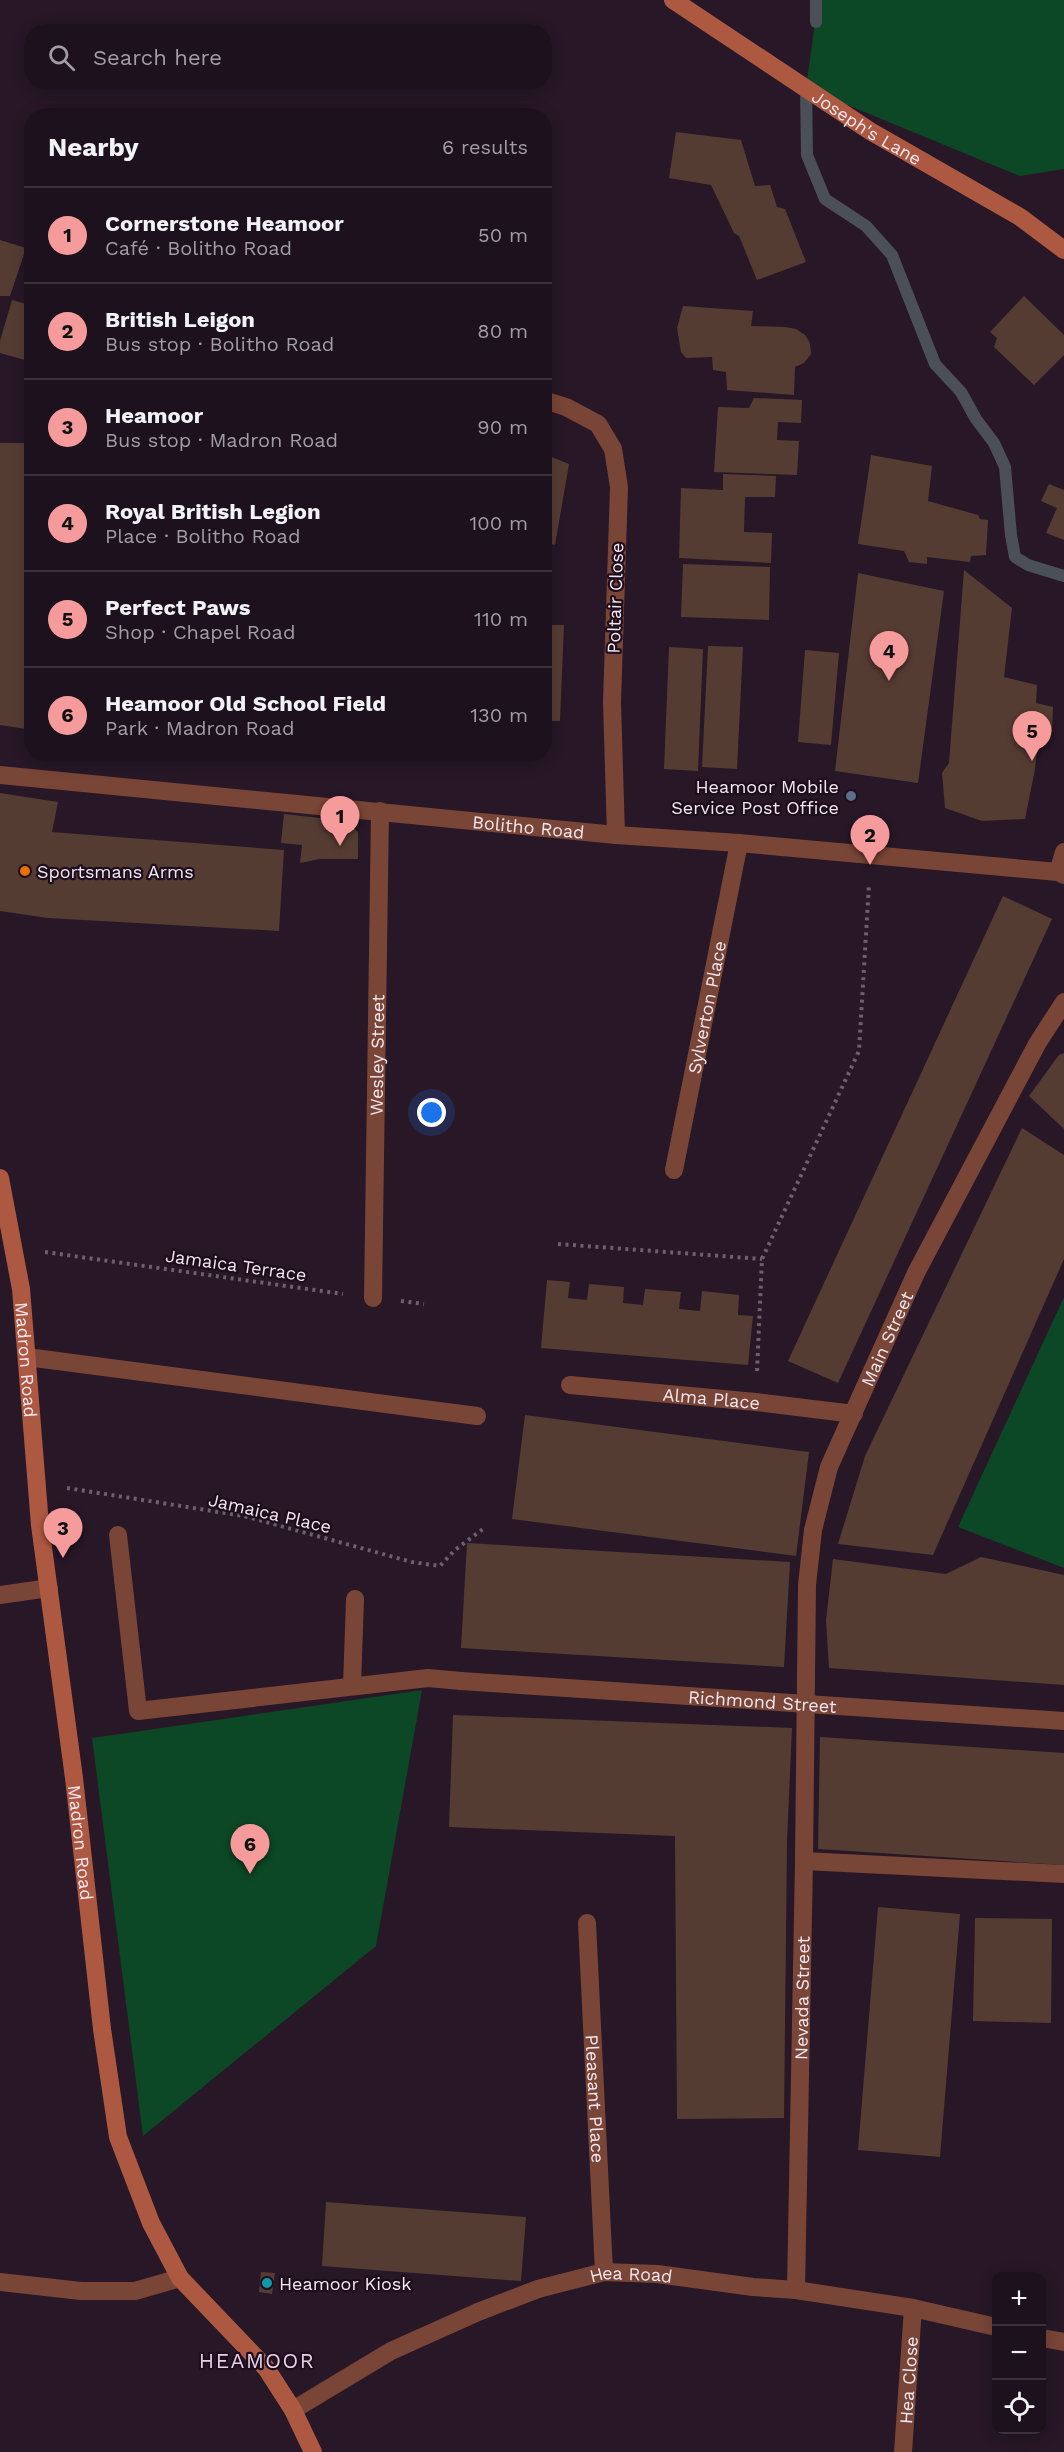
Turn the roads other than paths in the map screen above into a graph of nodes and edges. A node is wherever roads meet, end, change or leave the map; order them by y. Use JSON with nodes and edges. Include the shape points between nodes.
{"nodes":[{"id":1,"x":673,"y":0,"type":"edge"},
{"id":2,"x":1064,"y":250,"type":"edge"},
{"id":3,"x":552,"y":403,"type":"edge"},
{"id":4,"x":0,"y":775,"type":"edge"},
{"id":5,"x":380,"y":811,"type":"junction"},
{"id":6,"x":616,"y":835,"type":"junction"},
{"id":7,"x":739,"y":843,"type":"junction"},
{"id":8,"x":1064,"y":852,"type":"edge"},
{"id":9,"x":1061,"y":874,"type":"edge"},
{"id":10,"x":1064,"y":1002,"type":"edge"},
{"id":11,"x":674,"y":1170,"type":"dead end"},
{"id":12,"x":0,"y":1178,"type":"edge"},
{"id":13,"x":373,"y":1298,"type":"road end"},
{"id":14,"x":27,"y":1357,"type":"junction"},
{"id":15,"x":570,"y":1385,"type":"dead end"},
{"id":16,"x":854,"y":1414,"type":"junction"},
{"id":17,"x":477,"y":1416,"type":"dead end"},
{"id":18,"x":118,"y":1535,"type":"dead end"},
{"id":19,"x":49,"y":1588,"type":"junction"},
{"id":20,"x":0,"y":1595,"type":"edge"},
{"id":21,"x":356,"y":1599,"type":"dead end"},
{"id":22,"x":352,"y":1686,"type":"junction"},
{"id":23,"x":806,"y":1705,"type":"junction"},
{"id":24,"x":1064,"y":1720,"type":"edge"},
{"id":25,"x":804,"y":1861,"type":"junction"},
{"id":26,"x":1064,"y":1874,"type":"edge"},
{"id":27,"x":587,"y":1923,"type":"dead end"},
{"id":28,"x":604,"y":2272,"type":"junction"},
{"id":29,"x":180,"y":2278,"type":"junction"},
{"id":30,"x":0,"y":2282,"type":"edge"},
{"id":31,"x":796,"y":2290,"type":"junction"},
{"id":32,"x":913,"y":2308,"type":"junction"},
{"id":33,"x":992,"y":2325,"type":"edge"},
{"id":34,"x":1046,"y":2339,"type":"edge"},
{"id":35,"x":1064,"y":2342,"type":"edge"},
{"id":36,"x":293,"y":2410,"type":"junction"},
{"id":37,"x":313,"y":2452,"type":"edge"},
{"id":38,"x":903,"y":2452,"type":"edge"}],
"edges":[{"from":1,"to":2,"type":"main road","name":"Joseph's Lane","via":[[870,131],[1020,217]]},
{"from":3,"to":6,"type":"street","name":"Poltair Close","via":[[597,424],[614,449],[619,487],[612,702]]},
{"from":4,"to":5,"type":"street","name":"Bolitho Road"},
{"from":5,"to":6,"type":"street","name":"Bolitho Road"},
{"from":5,"to":13,"type":"street","name":"Wesley Street"},
{"from":6,"to":7,"type":"street","name":"Bolitho Road"},
{"from":7,"to":9,"type":"street","name":"Bolitho Road"},
{"from":7,"to":11,"type":"street","name":"Sylverton Place"},
{"from":8,"to":9,"type":"street"},
{"from":10,"to":16,"type":"street","name":"Main Street","via":[[1037,1044],[916,1273]]},
{"from":12,"to":14,"type":"main road","name":"Madron Road","via":[[21,1289]]},
{"from":14,"to":17,"type":"street"},
{"from":14,"to":19,"type":"main road","name":"Madron Road"},
{"from":15,"to":16,"type":"street","name":"Alma Place"},
{"from":16,"to":23,"type":"street","name":"Main Street","via":[[829,1467],[813,1530],[807,1585]]},
{"from":18,"to":22,"type":"street","name":"Richmond Street","via":[[138,1711]]},
{"from":19,"to":20,"type":"street"},
{"from":19,"to":29,"type":"main road","name":"Madron Road","via":[[118,2137],[151,2223]]},
{"from":21,"to":22,"type":"street"},
{"from":22,"to":23,"type":"street","name":"Richmond Street","via":[[428,1678]]},
{"from":23,"to":24,"type":"street","name":"Richmond Street"},
{"from":23,"to":25,"type":"street","name":"Nevada Street"},
{"from":25,"to":26,"type":"street"},
{"from":25,"to":31,"type":"street","name":"Nevada Street"},
{"from":27,"to":28,"type":"street","name":"Pleasant Place"},
{"from":28,"to":31,"type":"street","name":"Hea Road"},
{"from":28,"to":36,"type":"street","name":"Hea Road","via":[[538,2289],[478,2312],[391,2351]]},
{"from":29,"to":30,"type":"street","via":[[135,2291],[81,2291]]},
{"from":29,"to":36,"type":"main road","name":"Madron Road","via":[[266,2368]]},
{"from":31,"to":32,"type":"street","name":"Hea Road"},
{"from":32,"to":33,"type":"street","name":"Hea Road"},
{"from":32,"to":38,"type":"street","name":"Hea Close"},
{"from":34,"to":35,"type":"street"},
{"from":36,"to":37,"type":"main road","name":"Madron Road"}]}
